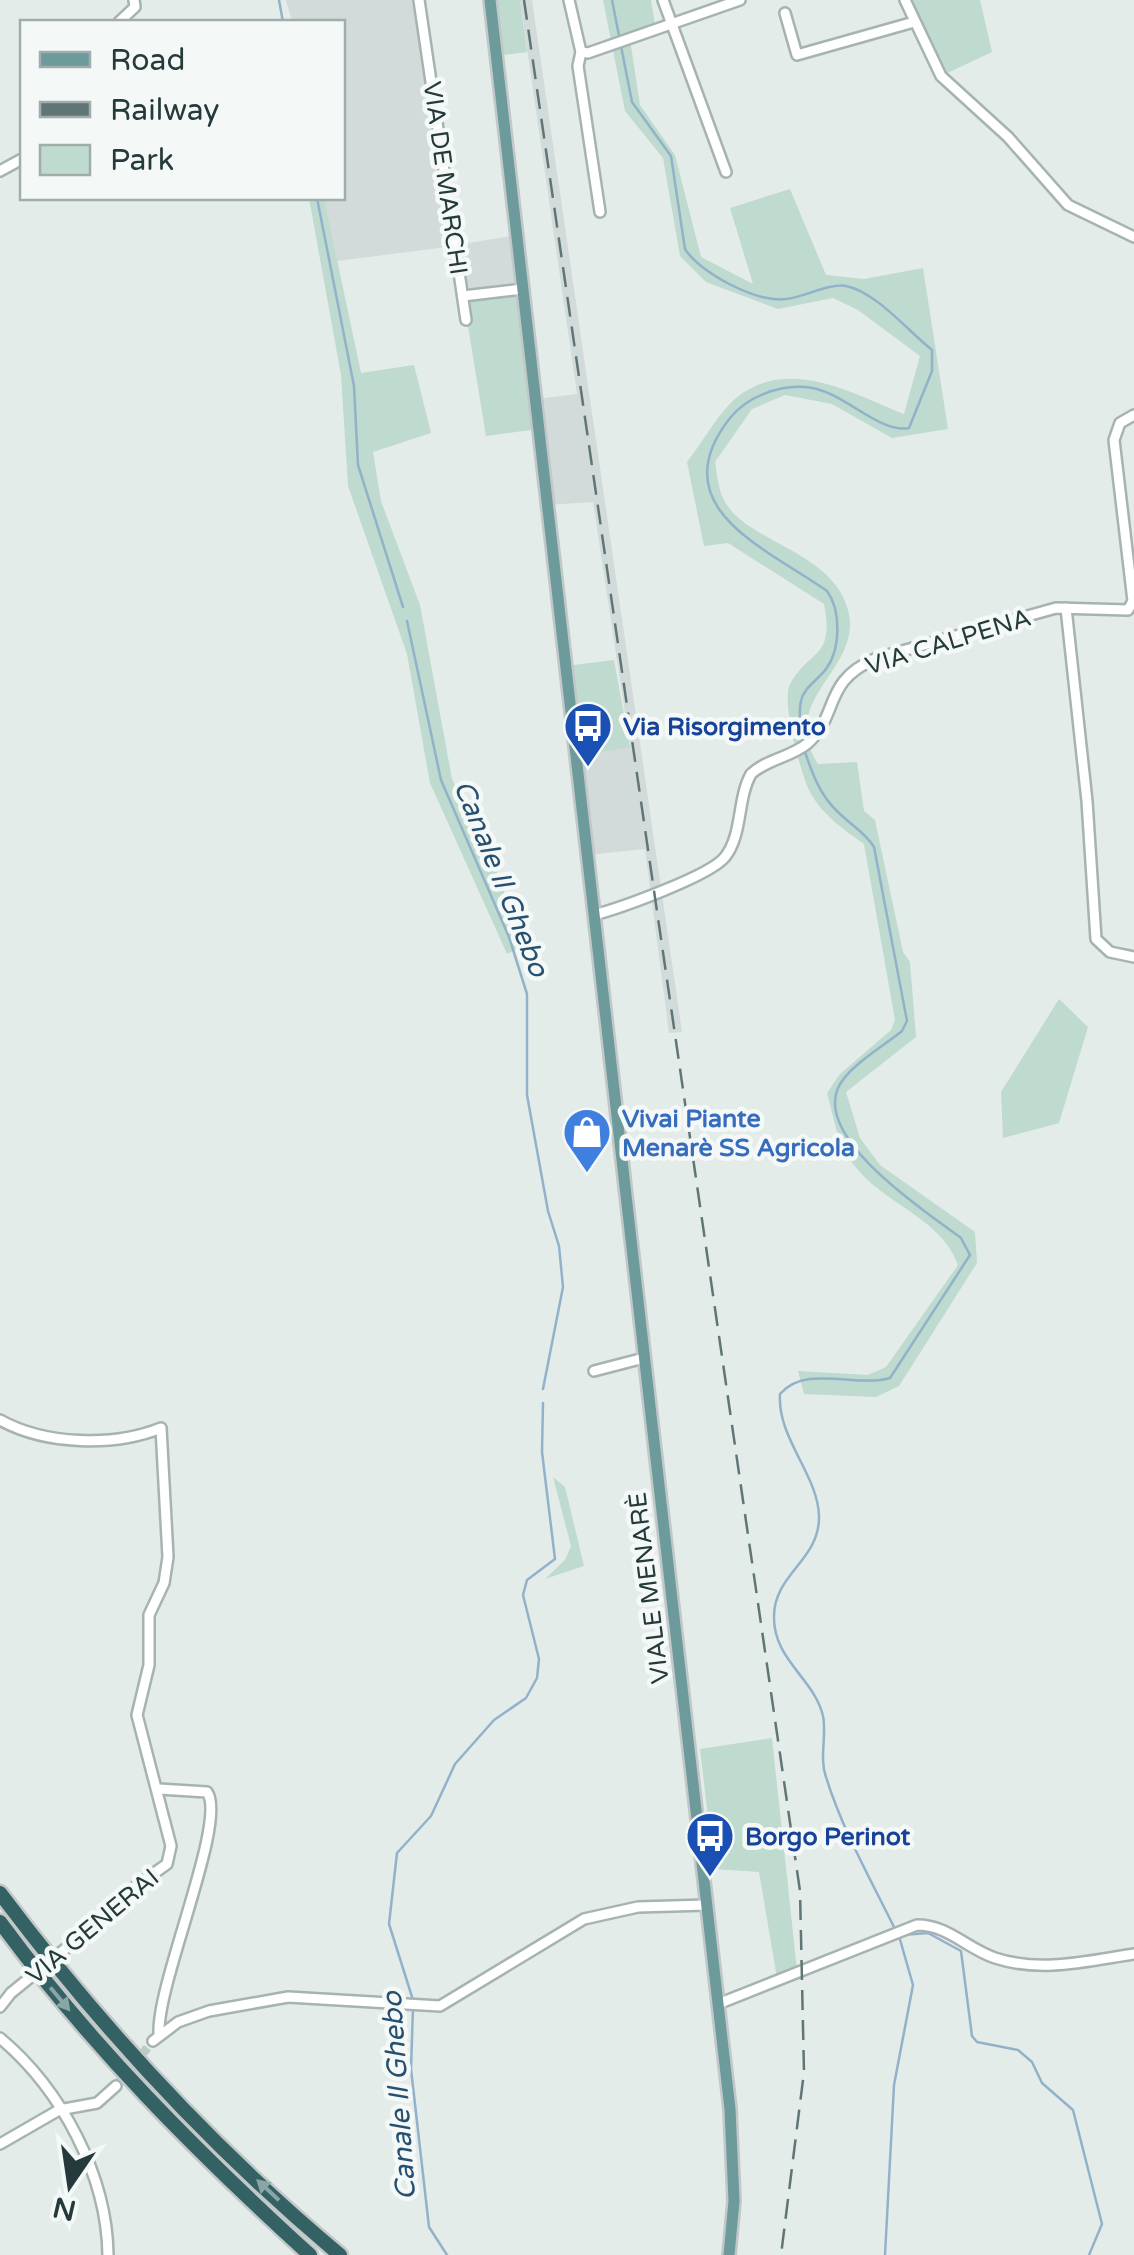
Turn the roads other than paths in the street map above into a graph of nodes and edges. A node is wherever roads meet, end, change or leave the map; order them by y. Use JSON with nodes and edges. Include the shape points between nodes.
{"nodes":[{"id":1,"x":134,"y":0,"type":"edge"},
{"id":2,"x":420,"y":0,"type":"edge"},
{"id":3,"x":490,"y":0,"type":"edge"},
{"id":4,"x":569,"y":0,"type":"edge"},
{"id":5,"x":663,"y":0,"type":"edge"},
{"id":6,"x":740,"y":0,"type":"edge"},
{"id":7,"x":905,"y":0,"type":"edge"},
{"id":8,"x":785,"y":14,"type":"dead end"},
{"id":9,"x":121,"y":20,"type":"edge"},
{"id":10,"x":914,"y":22,"type":"junction"},
{"id":11,"x":669,"y":24,"type":"junction"},
{"id":12,"x":581,"y":52,"type":"junction"},
{"id":13,"x":726,"y":172,"type":"dead end"},
{"id":14,"x":600,"y":212,"type":"dead end"},
{"id":15,"x":1134,"y":237,"type":"edge"},
{"id":16,"x":523,"y":290,"type":"junction"},
{"id":17,"x":463,"y":296,"type":"junction"},
{"id":18,"x":466,"y":320,"type":"dead end"},
{"id":19,"x":1134,"y":415,"type":"edge"},
{"id":20,"x":1066,"y":608,"type":"junction"},
{"id":21,"x":594,"y":916,"type":"junction"},
{"id":22,"x":1134,"y":957,"type":"edge"},
{"id":23,"x":644,"y":1358,"type":"junction"},
{"id":24,"x":594,"y":1372,"type":"dead end"},
{"id":25,"x":0,"y":1420,"type":"edge"},
{"id":26,"x":159,"y":1788,"type":"junction"},
{"id":27,"x":0,"y":1893,"type":"edge"},
{"id":28,"x":707,"y":1905,"type":"junction"},
{"id":29,"x":0,"y":1922,"type":"edge"},
{"id":30,"x":1134,"y":1954,"type":"edge"},
{"id":31,"x":718,"y":2004,"type":"junction"},
{"id":32,"x":0,"y":2008,"type":"edge"},
{"id":33,"x":0,"y":2038,"type":"edge"},
{"id":34,"x":116,"y":2086,"type":"tunnel mouth"},
{"id":35,"x":59,"y":2110,"type":"junction"},
{"id":36,"x":0,"y":2144,"type":"edge"},
{"id":37,"x":108,"y":2255,"type":"edge"},
{"id":38,"x":310,"y":2255,"type":"edge"},
{"id":39,"x":340,"y":2255,"type":"edge"},
{"id":40,"x":730,"y":2255,"type":"edge"}],
"edges":[{"from":1,"to":9,"type":"street","via":[[136,7]]},
{"from":2,"to":17,"type":"street","name":"VIA DE MARCHI"},
{"from":3,"to":16,"type":"main road"},
{"from":4,"to":12,"type":"street"},
{"from":5,"to":11,"type":"street"},
{"from":6,"to":11,"type":"street"},
{"from":7,"to":10,"type":"street"},
{"from":8,"to":10,"type":"street","via":[[796,55]]},
{"from":10,"to":15,"type":"street","via":[[941,76],[1008,136],[1058,196]]},
{"from":11,"to":12,"type":"street"},
{"from":11,"to":13,"type":"street"},
{"from":12,"to":14,"type":"street"},
{"from":16,"to":17,"type":"street","name":"VIA DE MARCHI"},
{"from":16,"to":21,"type":"main road"},
{"from":17,"to":18,"type":"street"},
{"from":19,"to":20,"type":"street","name":"VIA CALPENA","via":[[1120,423],[1114,440],[1132,606],[1122,612]]},
{"from":20,"to":21,"type":"street","name":"VIA CALPENA","via":[[854,669],[802,747],[751,774],[725,857],[638,902]]},
{"from":20,"to":22,"type":"street","name":"VIA CALPENA","via":[[1096,939],[1110,952]]},
{"from":21,"to":23,"type":"main road","name":"VIALE MENARÈ"},
{"from":23,"to":24,"type":"street"},
{"from":23,"to":28,"type":"main road","name":"VIALE MENARÈ"},
{"from":25,"to":26,"type":"street","name":"VIA GENERAI","via":[[50,1436],[102,1440],[133,1440],[161,1428],[168,1557],[150,1615],[150,1665],[137,1714]]},
{"from":26,"to":28,"type":"street","via":[[207,1792],[212,1802],[156,2037],[209,2011],[288,1997],[440,2006],[584,1919],[638,1907]]},
{"from":26,"to":32,"type":"street","name":"VIA GENERAI","bridge":true,"via":[[171,1846],[166,1864]]},
{"from":39,"to":27,"type":"highway","one_way":true,"via":[[144,2067]]},
{"from":28,"to":31,"type":"main road","name":"VIALE MENARÈ"},
{"from":29,"to":38,"type":"highway","one_way":true,"via":[[130,2083]]},
{"from":30,"to":31,"type":"street","via":[[1024,1966],[975,1950],[936,1926],[894,1931]]},
{"from":31,"to":40,"type":"main road","name":"VIALE MENARÈ","via":[[734,2161]]},
{"from":33,"to":35,"type":"street","via":[[37,2072]]},
{"from":34,"to":35,"type":"street","via":[[98,2102]]},
{"from":35,"to":36,"type":"street"},
{"from":35,"to":37,"type":"street","via":[[84,2150]]}]}
